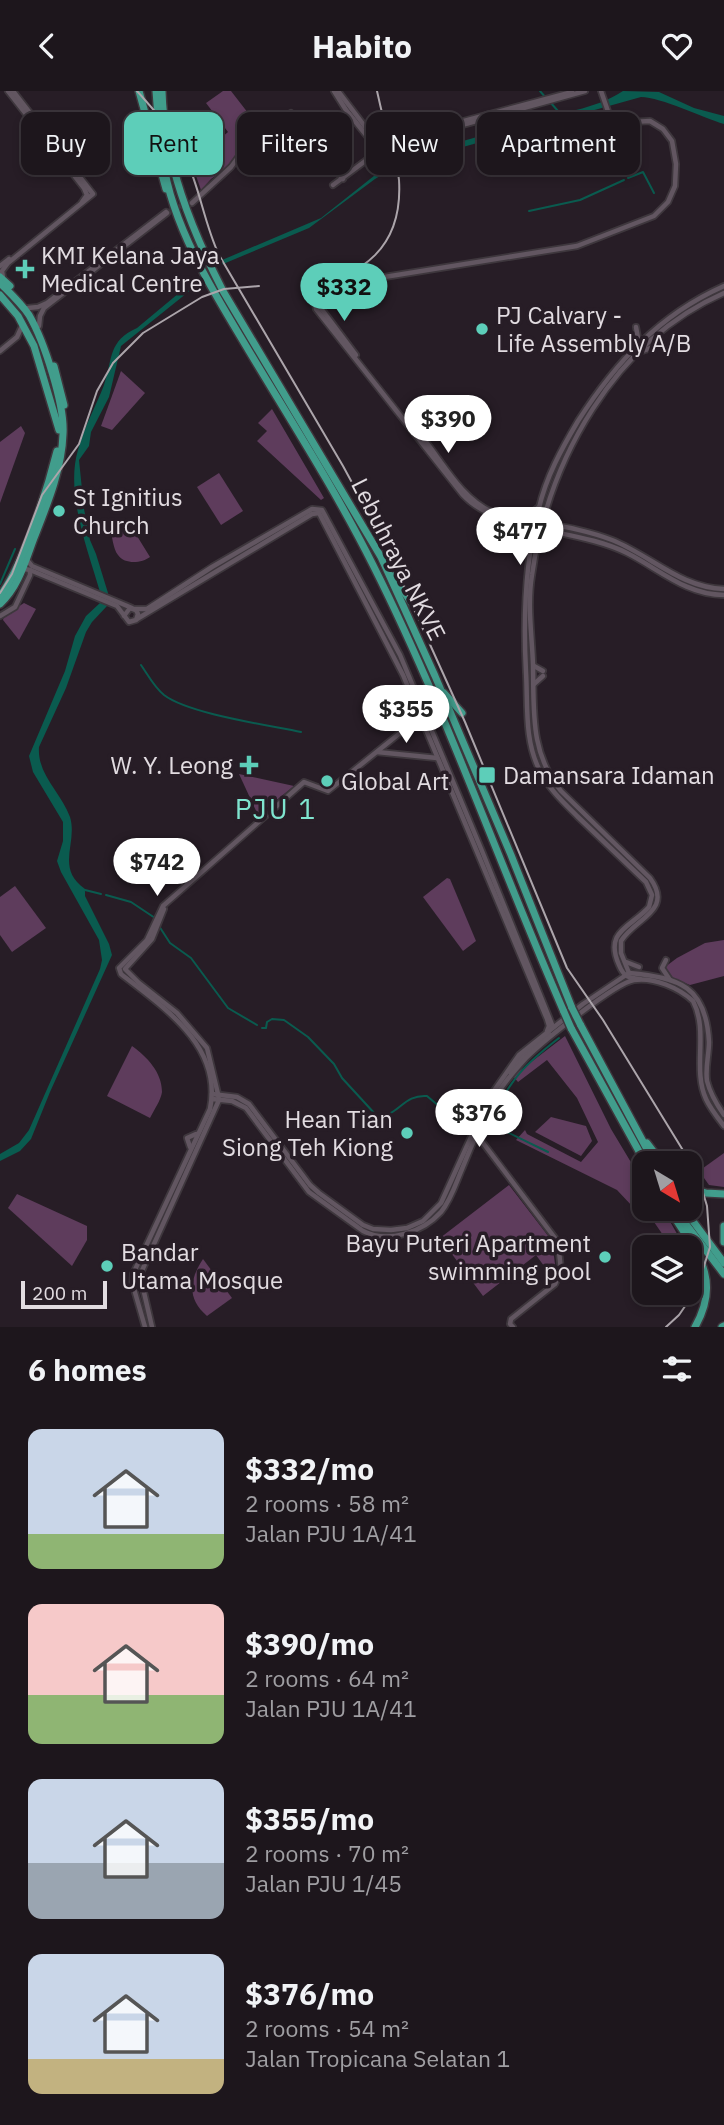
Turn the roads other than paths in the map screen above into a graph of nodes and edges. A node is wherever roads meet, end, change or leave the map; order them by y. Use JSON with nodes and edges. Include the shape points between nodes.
{"nodes":[{"id":1,"x":11,"y":91,"type":"edge"},
{"id":2,"x":139,"y":91,"type":"edge"},
{"id":3,"x":156,"y":91,"type":"edge"},
{"id":4,"x":162,"y":91,"type":"edge"},
{"id":5,"x":336,"y":91,"type":"edge"},
{"id":6,"x":575,"y":91,"type":"edge"},
{"id":7,"x":585,"y":91,"type":"edge"},
{"id":8,"x":601,"y":91,"type":"edge"},
{"id":9,"x":551,"y":99,"type":"junction"},
{"id":10,"x":542,"y":102,"type":"junction"},
{"id":11,"x":463,"y":122,"type":"edge"},
{"id":12,"x":463,"y":124,"type":"edge"},
{"id":13,"x":366,"y":128,"type":"edge"},
{"id":14,"x":366,"y":134,"type":"edge"},
{"id":15,"x":366,"y":159,"type":"edge"},
{"id":16,"x":173,"y":202,"type":"junction"},
{"id":17,"x":193,"y":202,"type":"tunnel mouth"},
{"id":18,"x":201,"y":258,"type":"junction"},
{"id":19,"x":0,"y":266,"type":"edge"},
{"id":20,"x":1,"y":280,"type":"edge"},
{"id":21,"x":724,"y":286,"type":"edge"},
{"id":22,"x":313,"y":287,"type":"junction"},
{"id":23,"x":0,"y":289,"type":"edge"},
{"id":24,"x":305,"y":291,"type":"dead end"},
{"id":25,"x":724,"y":293,"type":"edge"},
{"id":26,"x":0,"y":295,"type":"edge"},
{"id":27,"x":313,"y":298,"type":"junction"},
{"id":28,"x":28,"y":308,"type":"junction"},
{"id":29,"x":18,"y":316,"type":"junction"},
{"id":30,"x":39,"y":326,"type":"junction"},
{"id":31,"x":653,"y":329,"type":"junction"},
{"id":32,"x":34,"y":346,"type":"junction"},
{"id":33,"x":654,"y":347,"type":"dead end"},
{"id":34,"x":635,"y":350,"type":"junction"},
{"id":35,"x":0,"y":353,"type":"edge"},
{"id":36,"x":53,"y":386,"type":"junction"},
{"id":37,"x":59,"y":430,"type":"junction"},
{"id":38,"x":539,"y":507,"type":"junction"},
{"id":39,"x":546,"y":508,"type":"junction"},
{"id":40,"x":525,"y":521,"type":"junction"},
{"id":41,"x":39,"y":524,"type":"junction"},
{"id":42,"x":538,"y":525,"type":"junction"},
{"id":43,"x":557,"y":525,"type":"junction"},
{"id":44,"x":553,"y":530,"type":"junction"},
{"id":45,"x":535,"y":538,"type":"junction"},
{"id":46,"x":382,"y":557,"type":"junction"},
{"id":47,"x":28,"y":570,"type":"junction"},
{"id":48,"x":694,"y":583,"type":"junction"},
{"id":49,"x":724,"y":589,"type":"edge"},
{"id":50,"x":697,"y":590,"type":"junction"},
{"id":51,"x":692,"y":595,"type":"dead end"},
{"id":52,"x":724,"y":595,"type":"edge"},
{"id":53,"x":0,"y":596,"type":"edge"},
{"id":54,"x":115,"y":603,"type":"junction"},
{"id":55,"x":0,"y":604,"type":"edge"},
{"id":56,"x":413,"y":604,"type":"dead end"},
{"id":57,"x":133,"y":609,"type":"junction"},
{"id":58,"x":124,"y":615,"type":"junction"},
{"id":59,"x":0,"y":616,"type":"edge"},
{"id":60,"x":137,"y":619,"type":"junction"},
{"id":61,"x":383,"y":622,"type":"junction"},
{"id":62,"x":382,"y":632,"type":"junction"},
{"id":63,"x":400,"y":655,"type":"junction"},
{"id":64,"x":533,"y":666,"type":"junction"},
{"id":65,"x":403,"y":675,"type":"junction"},
{"id":66,"x":410,"y":680,"type":"junction"},
{"id":67,"x":438,"y":684,"type":"junction"},
{"id":68,"x":530,"y":685,"type":"junction"},
{"id":69,"x":462,"y":713,"type":"dead end"},
{"id":70,"x":421,"y":717,"type":"junction"},
{"id":71,"x":376,"y":752,"type":"junction"},
{"id":72,"x":437,"y":758,"type":"junction"},
{"id":73,"x":602,"y":831,"type":"junction"},
{"id":74,"x":605,"y":843,"type":"junction"},
{"id":75,"x":623,"y":959,"type":"junction"},
{"id":76,"x":666,"y":960,"type":"dead end"},
{"id":77,"x":618,"y":964,"type":"junction"},
{"id":78,"x":639,"y":967,"type":"dead end"},
{"id":79,"x":627,"y":975,"type":"junction"},
{"id":80,"x":640,"y":979,"type":"junction"},
{"id":81,"x":670,"y":980,"type":"junction"},
{"id":82,"x":610,"y":984,"type":"junction"},
{"id":83,"x":614,"y":989,"type":"junction"},
{"id":84,"x":552,"y":1020,"type":"junction"},
{"id":85,"x":560,"y":1022,"type":"junction"},
{"id":86,"x":553,"y":1028,"type":"junction"},
{"id":87,"x":545,"y":1034,"type":"junction"},
{"id":88,"x":503,"y":1085,"type":"junction"},
{"id":89,"x":215,"y":1097,"type":"junction"},
{"id":90,"x":724,"y":1115,"type":"edge"},
{"id":91,"x":724,"y":1126,"type":"edge"},
{"id":92,"x":477,"y":1135,"type":"junction"},
{"id":93,"x":640,"y":1139,"type":"junction"},
{"id":94,"x":482,"y":1143,"type":"junction"},
{"id":95,"x":473,"y":1144,"type":"junction"},
{"id":96,"x":639,"y":1151,"type":"edge"},
{"id":97,"x":647,"y":1151,"type":"edge"},
{"id":98,"x":654,"y":1151,"type":"edge"},
{"id":99,"x":702,"y":1192,"type":"edge"},
{"id":100,"x":169,"y":1193,"type":"junction"},
{"id":101,"x":724,"y":1194,"type":"edge"},
{"id":102,"x":163,"y":1207,"type":"junction"},
{"id":103,"x":171,"y":1207,"type":"junction"},
{"id":104,"x":677,"y":1221,"type":"edge"},
{"id":105,"x":684,"y":1221,"type":"edge"},
{"id":106,"x":693,"y":1221,"type":"edge"},
{"id":107,"x":724,"y":1226,"type":"edge"},
{"id":108,"x":159,"y":1232,"type":"junction"},
{"id":109,"x":381,"y":1233,"type":"junction"},
{"id":110,"x":724,"y":1242,"type":"edge"},
{"id":111,"x":143,"y":1251,"type":"junction"},
{"id":112,"x":724,"y":1263,"type":"edge"},
{"id":113,"x":724,"y":1274,"type":"edge"},
{"id":114,"x":145,"y":1327,"type":"edge"},
{"id":115,"x":152,"y":1327,"type":"edge"},
{"id":116,"x":513,"y":1327,"type":"edge"},
{"id":117,"x":695,"y":1327,"type":"edge"}],
"edges":[{"from":1,"to":19,"type":"main road","via":[[87,195]]},
{"from":1,"to":20,"type":"main road","via":[[93,194],[8,263]]},
{"from":2,"to":16,"type":"highway","via":[[159,172]]},
{"from":3,"to":16,"type":"highway","name":"Lebuhraya NKVE","via":[[164,168]]},
{"from":4,"to":18,"type":"highway","name":"Lebuhraya NKVE","via":[[172,159]]},
{"from":5,"to":13,"type":"main road"},
{"from":5,"to":14,"type":"main road"},
{"from":6,"to":9,"type":"main road"},
{"from":7,"to":9,"type":"main road"},
{"from":8,"to":22,"type":"main road","via":[[609,119],[616,124],[650,121],[670,137],[675,186],[657,215],[577,246]]},
{"from":9,"to":10,"type":"main road"},
{"from":10,"to":11,"type":"main road"},
{"from":10,"to":12,"type":"main road"},
{"from":15,"to":17,"type":"main road","via":[[342,176],[291,113],[242,152]]},
{"from":16,"to":18,"type":"highway","name":"Lebuhraya NKVE"},
{"from":18,"to":46,"type":"highway","name":"Lebuhraya NKVE"},
{"from":18,"to":96,"type":"highway","name":"Lebuhraya NKVE","bridge":true,"via":[[210,286],[331,486],[373,565],[564,1012]]},
{"from":20,"to":28,"type":"highway"},
{"from":20,"to":36,"type":"highway","via":[[32,321]]},
{"from":21,"to":31,"type":"main road"},
{"from":22,"to":27,"type":"main road"},
{"from":22,"to":40,"type":"main road","via":[[319,308],[466,493],[491,512]]},
{"from":23,"to":36,"type":"highway","via":[[32,330]]},
{"from":24,"to":27,"type":"main road"},
{"from":25,"to":34,"type":"main road"},
{"from":26,"to":29,"type":"highway"},
{"from":27,"to":40,"type":"main road","via":[[316,309],[470,502],[496,518]]},
{"from":28,"to":30,"type":"highway"},
{"from":28,"to":30,"type":"main road","via":[[47,303],[167,212],[44,308]]},
{"from":29,"to":32,"type":"highway"},
{"from":29,"to":35,"type":"main road","via":[[18,337]]},
{"from":30,"to":41,"type":"highway","via":[[62,391],[66,431],[59,474]]},
{"from":31,"to":34,"type":"main road"},
{"from":31,"to":34,"type":"main road","via":[[638,329]]},
{"from":32,"to":35,"type":"main road","via":[[23,337]]},
{"from":32,"to":37,"type":"highway"},
{"from":33,"to":34,"type":"main road"},
{"from":34,"to":38,"type":"main road","via":[[605,380],[575,427]]},
{"from":34,"to":39,"type":"main road","via":[[584,423]]},
{"from":36,"to":37,"type":"highway"},
{"from":36,"to":41,"type":"highway","via":[[64,433]]},
{"from":37,"to":53,"type":"highway","via":[[58,450],[43,498],[13,576]]},
{"from":38,"to":40,"type":"main road"},
{"from":38,"to":42,"type":"main road"},
{"from":39,"to":42,"type":"main road"},
{"from":39,"to":43,"type":"main road"},
{"from":40,"to":42,"type":"main road"},
{"from":40,"to":45,"type":"main road"},
{"from":41,"to":47,"type":"highway","via":[[27,558]]},
{"from":42,"to":43,"type":"main road"},
{"from":42,"to":44,"type":"main road"},
{"from":42,"to":45,"type":"main road"},
{"from":43,"to":48,"type":"main road","via":[[610,539]]},
{"from":44,"to":45,"type":"main road"},
{"from":44,"to":50,"type":"main road","via":[[606,544]]},
{"from":45,"to":64,"type":"main road","via":[[530,599]]},
{"from":45,"to":68,"type":"main road","via":[[526,585],[526,666],[520,675]]},
{"from":46,"to":56,"type":"highway"},
{"from":46,"to":67,"type":"highway","name":"Lebuhraya NKVE"},
{"from":47,"to":54,"type":"main road"},
{"from":47,"to":55,"type":"highway"},
{"from":47,"to":59,"type":"main road","via":[[15,607]]},
{"from":48,"to":49,"type":"main road"},
{"from":48,"to":50,"type":"main road"},
{"from":50,"to":51,"type":"main road"},
{"from":50,"to":52,"type":"main road"},
{"from":54,"to":57,"type":"main road"},
{"from":54,"to":58,"type":"main road"},
{"from":57,"to":58,"type":"main road"},
{"from":57,"to":60,"type":"main road"},
{"from":57,"to":61,"type":"main road","via":[[146,609],[317,508],[323,510],[343,544]]},
{"from":58,"to":60,"type":"main road","via":[[131,622]]},
{"from":60,"to":62,"type":"main road","via":[[317,512]]},
{"from":61,"to":62,"type":"main road"},
{"from":61,"to":63,"type":"main road"},
{"from":62,"to":65,"type":"main road"},
{"from":63,"to":65,"type":"main road"},
{"from":63,"to":66,"type":"main road"},
{"from":64,"to":68,"type":"main road"},
{"from":64,"to":68,"type":"main road","via":[[543,673]]},
{"from":65,"to":66,"type":"main road"},
{"from":65,"to":70,"type":"main road"},
{"from":66,"to":84,"type":"main road"},
{"from":67,"to":69,"type":"highway"},
{"from":67,"to":93,"type":"highway","name":"Lebuhraya NKVE","bridge":true,"via":[[572,1008]]},
{"from":68,"to":73,"type":"main road","via":[[536,743],[546,768],[561,791]]},
{"from":68,"to":74,"type":"main road","via":[[530,737],[540,772]]},
{"from":70,"to":71,"type":"main road"},
{"from":70,"to":72,"type":"main road"},
{"from":71,"to":72,"type":"main road"},
{"from":71,"to":89,"type":"main road","via":[[328,791],[304,782],[196,876],[161,913],[140,949],[120,966],[119,972],[182,1024],[205,1057]]},
{"from":72,"to":87,"type":"main road","via":[[547,1019]]},
{"from":73,"to":74,"type":"main road"},
{"from":73,"to":75,"type":"main road","via":[[650,878],[657,891],[654,908],[621,941]]},
{"from":74,"to":77,"type":"main road","via":[[646,882],[652,895],[649,907],[615,939]]},
{"from":75,"to":78,"type":"main road"},
{"from":75,"to":79,"type":"main road"},
{"from":76,"to":81,"type":"main road","via":[[662,968]]},
{"from":77,"to":79,"type":"main road"},
{"from":77,"to":82,"type":"main road"},
{"from":79,"to":80,"type":"main road"},
{"from":79,"to":81,"type":"main road"},
{"from":79,"to":82,"type":"main road"},
{"from":79,"to":83,"type":"main road"},
{"from":80,"to":83,"type":"main road"},
{"from":80,"to":91,"type":"main road","via":[[671,987],[693,1001],[701,1027],[704,1093]]},
{"from":81,"to":90,"type":"main road","via":[[701,1003],[709,1041],[708,1084]]},
{"from":82,"to":85,"type":"main road"},
{"from":83,"to":88,"type":"main road","via":[[537,1048]]},
{"from":84,"to":85,"type":"main road"},
{"from":84,"to":86,"type":"main road"},
{"from":85,"to":86,"type":"main road"},
{"from":86,"to":87,"type":"main road"},
{"from":86,"to":88,"type":"main road","via":[[518,1061]]},
{"from":87,"to":109,"type":"main road","via":[[519,1055],[494,1092],[441,1203],[423,1221]]},
{"from":88,"to":92,"type":"main road"},
{"from":89,"to":100,"type":"main road","via":[[197,1134],[187,1138],[190,1148]]},
{"from":89,"to":103,"type":"main road","via":[[176,1196],[177,1206]]},
{"from":89,"to":109,"type":"main road","via":[[246,1108],[310,1192],[372,1232]]},
{"from":92,"to":94,"type":"main road"},
{"from":92,"to":95,"type":"main road"},
{"from":93,"to":97,"type":"highway","name":"Lebuhraya NKVE"},
{"from":93,"to":98,"type":"highway"},
{"from":94,"to":95,"type":"main road"},
{"from":94,"to":116,"type":"main road","via":[[560,1249],[555,1284],[511,1319]]},
{"from":95,"to":109,"type":"main road","via":[[449,1198],[433,1219],[408,1233]]},
{"from":99,"to":101,"type":"highway"},
{"from":100,"to":102,"type":"main road"},
{"from":100,"to":103,"type":"main road"},
{"from":102,"to":103,"type":"main road"},
{"from":102,"to":111,"type":"main road"},
{"from":103,"to":108,"type":"main road"},
{"from":104,"to":117,"type":"highway","via":[[705,1269],[706,1299]]},
{"from":105,"to":113,"type":"highway"},
{"from":106,"to":112,"type":"highway"},
{"from":107,"to":110,"type":"highway"},
{"from":108,"to":111,"type":"main road"},
{"from":108,"to":115,"type":"main road","via":[[139,1278]]},
{"from":111,"to":114,"type":"main road","via":[[132,1278]]}]}
